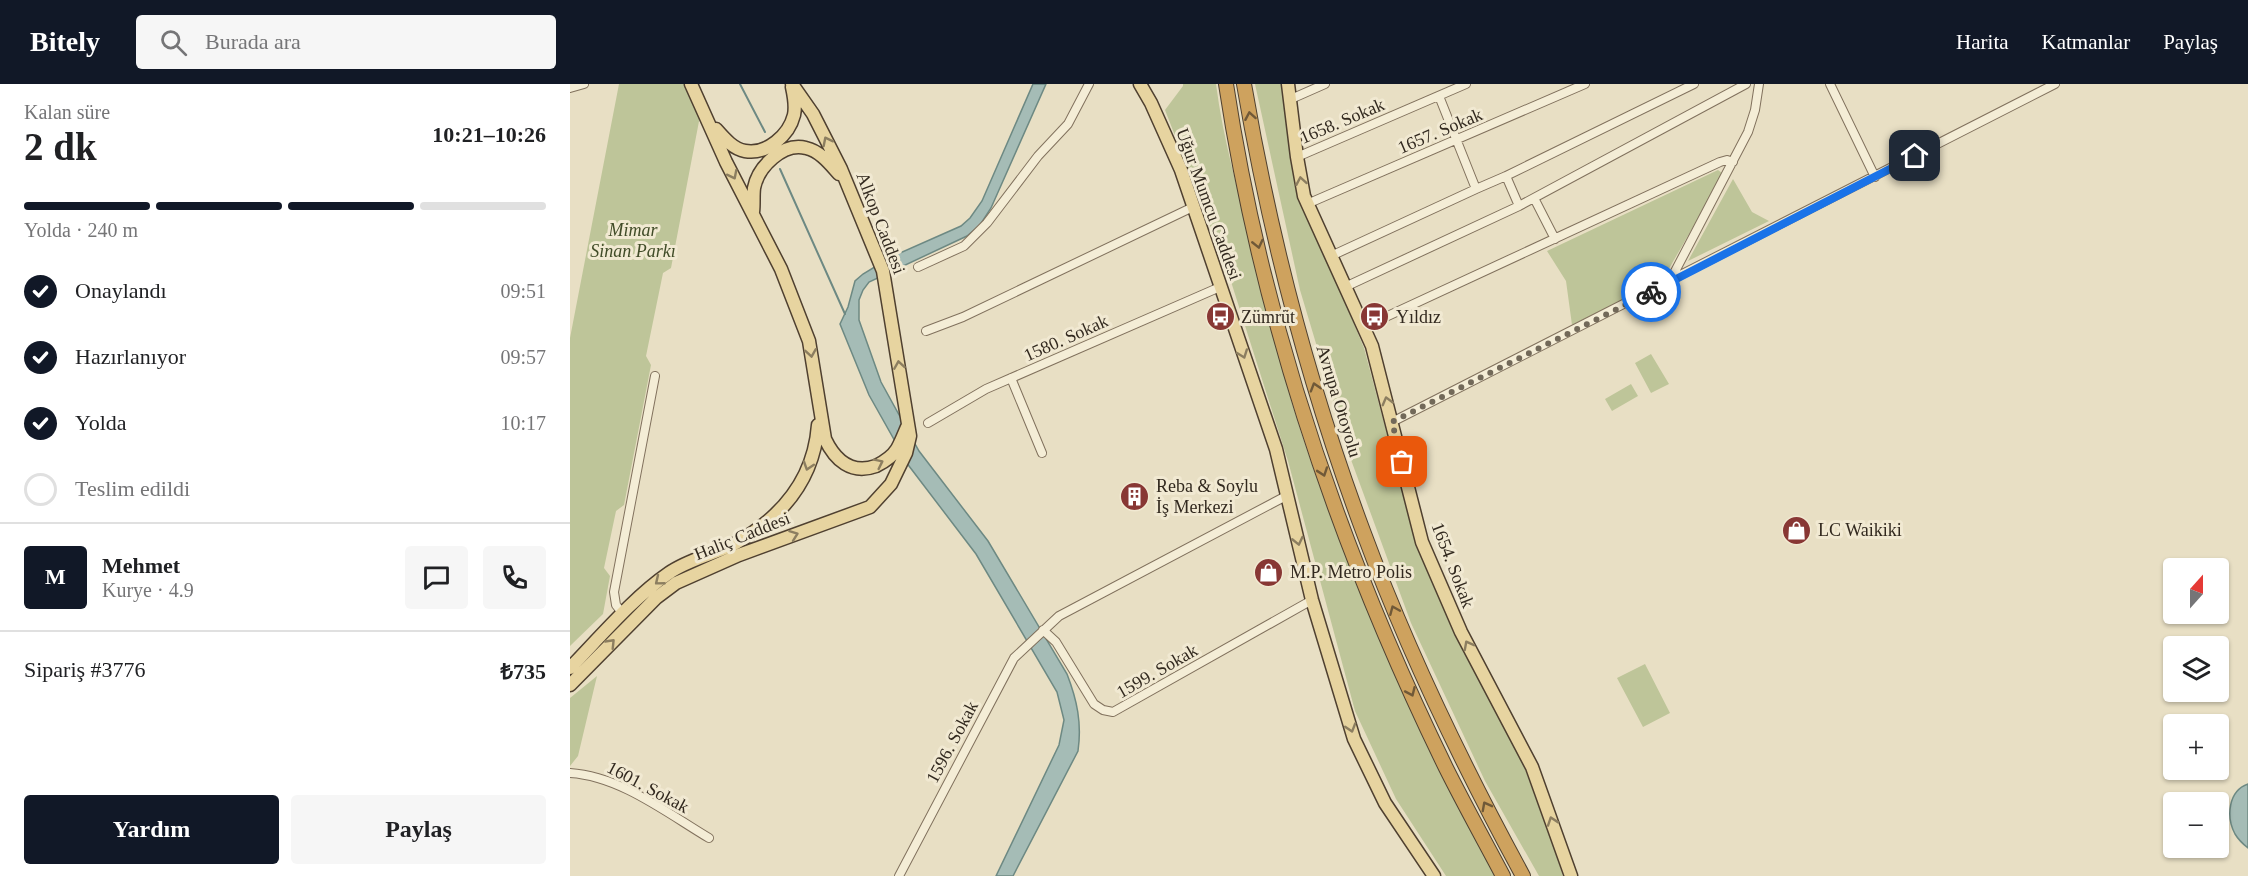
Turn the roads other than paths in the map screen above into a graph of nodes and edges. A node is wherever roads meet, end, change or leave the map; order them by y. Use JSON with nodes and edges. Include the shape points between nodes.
{"nodes":[{"id":1,"x":584,"y":84,"type":"edge"},
{"id":2,"x":691,"y":84,"type":"edge"},
{"id":3,"x":792,"y":84,"type":"edge"},
{"id":4,"x":1089,"y":84,"type":"edge"},
{"id":5,"x":1140,"y":84,"type":"edge"},
{"id":6,"x":1226,"y":84,"type":"edge"},
{"id":7,"x":1244,"y":84,"type":"edge"},
{"id":8,"x":1288,"y":84,"type":"edge"},
{"id":9,"x":1325,"y":84,"type":"edge"},
{"id":10,"x":1466,"y":84,"type":"edge"},
{"id":11,"x":1585,"y":84,"type":"edge"},
{"id":12,"x":1694,"y":84,"type":"edge"},
{"id":13,"x":1746,"y":84,"type":"edge"},
{"id":14,"x":1759,"y":84,"type":"edge"},
{"id":15,"x":1830,"y":84,"type":"edge"},
{"id":16,"x":2055,"y":84,"type":"edge"},
{"id":17,"x":570,"y":88,"type":"edge"},
{"id":18,"x":1439,"y":96,"type":"junction"},
{"id":19,"x":1291,"y":99,"type":"junction"},
{"id":20,"x":706,"y":116,"type":"junction"},
{"id":21,"x":1456,"y":141,"type":"junction"},
{"id":22,"x":1297,"y":157,"type":"junction"},
{"id":23,"x":1733,"y":162,"type":"junction"},
{"id":24,"x":1506,"y":176,"type":"junction"},
{"id":25,"x":1875,"y":177,"type":"junction"},
{"id":26,"x":848,"y":184,"type":"junction"},
{"id":27,"x":1476,"y":189,"type":"junction"},
{"id":28,"x":1534,"y":198,"type":"junction"},
{"id":29,"x":1307,"y":204,"type":"junction"},
{"id":30,"x":1519,"y":206,"type":"junction"},
{"id":31,"x":1193,"y":207,"type":"junction"},
{"id":32,"x":753,"y":214,"type":"junction"},
{"id":33,"x":1555,"y":239,"type":"junction"},
{"id":34,"x":1331,"y":256,"type":"junction"},
{"id":35,"x":918,"y":267,"type":"dead end"},
{"id":36,"x":1669,"y":282,"type":"junction"},
{"id":37,"x":1220,"y":287,"type":"junction"},
{"id":38,"x":1345,"y":287,"type":"junction"},
{"id":39,"x":1364,"y":327,"type":"junction"},
{"id":40,"x":926,"y":331,"type":"dead end"},
{"id":41,"x":655,"y":376,"type":"dead end"},
{"id":42,"x":1011,"y":378,"type":"junction"},
{"id":43,"x":820,"y":409,"type":"junction"},
{"id":44,"x":1392,"y":422,"type":"junction"},
{"id":45,"x":908,"y":423,"type":"junction"},
{"id":46,"x":928,"y":423,"type":"dead end"},
{"id":47,"x":1042,"y":453,"type":"dead end"},
{"id":48,"x":1287,"y":495,"type":"junction"},
{"id":49,"x":1312,"y":600,"type":"junction"},
{"id":50,"x":623,"y":614,"type":"junction"},
{"id":51,"x":1043,"y":630,"type":"junction"},
{"id":52,"x":570,"y":668,"type":"edge"},
{"id":53,"x":570,"y":685,"type":"edge"},
{"id":54,"x":570,"y":774,"type":"edge"},
{"id":55,"x":709,"y":838,"type":"dead end"},
{"id":56,"x":899,"y":876,"type":"edge"},
{"id":57,"x":1434,"y":876,"type":"edge"},
{"id":58,"x":1503,"y":876,"type":"edge"},
{"id":59,"x":1523,"y":876,"type":"edge"},
{"id":60,"x":1571,"y":876,"type":"edge"}],
"edges":[{"from":1,"to":17,"type":"street"},
{"from":2,"to":20,"type":"main road"},
{"from":3,"to":20,"type":"main road","via":[[794,114],[789,126],[768,148],[744,151],[728,142]]},
{"from":26,"to":3,"type":"main road","name":"Alkop Caddesi","one_way":true,"via":[[813,114]]},
{"from":4,"to":35,"type":"street","via":[[1068,124],[1038,156],[987,224],[964,246]]},
{"from":5,"to":31,"type":"main road","name":"Uğur Mumcu Caddesi","via":[[1181,170]]},
{"from":6,"to":58,"type":"highway","name":"Avrupa Otoyolu","one_way":true,"via":[[1266,279],[1322,469],[1392,649],[1447,770]]},
{"from":59,"to":7,"type":"highway","name":"Avrupa Otoyolu","one_way":true,"via":[[1426,684],[1359,520],[1297,327],[1263,186]]},
{"from":8,"to":19,"type":"main road","name":"1654. Sokak"},
{"from":9,"to":19,"type":"street"},
{"from":10,"to":18,"type":"street","name":"1658. Sokak"},
{"from":11,"to":21,"type":"street","name":"1657. Sokak"},
{"from":12,"to":24,"type":"street"},
{"from":13,"to":28,"type":"street"},
{"from":14,"to":23,"type":"street","via":[[1752,124]]},
{"from":15,"to":25,"type":"street"},
{"from":16,"to":25,"type":"street"},
{"from":18,"to":21,"type":"street"},
{"from":18,"to":22,"type":"street","name":"1658. Sokak"},
{"from":19,"to":22,"type":"main road","name":"1654. Sokak"},
{"from":20,"to":32,"type":"main road","one_way":true},
{"from":21,"to":27,"type":"street"},
{"from":21,"to":29,"type":"street","name":"1657. Sokak"},
{"from":29,"to":22,"type":"main road","name":"1654. Sokak","one_way":true},
{"from":23,"to":33,"type":"street","via":[[1720,162]]},
{"from":23,"to":36,"type":"street"},
{"from":24,"to":27,"type":"street"},
{"from":24,"to":30,"type":"street"},
{"from":25,"to":36,"type":"street"},
{"from":26,"to":32,"type":"main road","via":[[824,157],[806,148],[793,148],[770,159],[759,175],[754,187]]},
{"from":45,"to":26,"type":"main road","name":"Alkop Caddesi","one_way":true,"via":[[883,271]]},
{"from":27,"to":34,"type":"street"},
{"from":28,"to":30,"type":"street"},
{"from":28,"to":33,"type":"street"},
{"from":29,"to":34,"type":"main road","name":"1654. Sokak"},
{"from":30,"to":38,"type":"street"},
{"from":31,"to":37,"type":"main road","name":"Uğur Mumcu Caddesi"},
{"from":31,"to":40,"type":"street"},
{"from":32,"to":43,"type":"main road","one_way":true,"via":[[781,269],[809,341]]},
{"from":33,"to":39,"type":"street"},
{"from":34,"to":38,"type":"main road","name":"1654. Sokak"},
{"from":36,"to":44,"type":"street"},
{"from":37,"to":42,"type":"street","name":"1580. Sokak"},
{"from":37,"to":48,"type":"main road","name":"Uğur Mumcu Caddesi","one_way":true,"via":[[1276,449]]},
{"from":38,"to":39,"type":"main road","name":"1654. Sokak"},
{"from":44,"to":39,"type":"main road","name":"1654. Sokak","one_way":true},
{"from":41,"to":50,"type":"street","via":[[614,592],[616,605]]},
{"from":42,"to":46,"type":"street","name":"1580. Sokak"},
{"from":42,"to":47,"type":"street"},
{"from":43,"to":45,"type":"main road","one_way":true,"via":[[831,453],[851,468],[885,462],[897,449]]},
{"from":43,"to":50,"type":"main road","name":"Haliç Caddesi","one_way":true,"via":[[817,438],[806,474],[793,497],[736,543],[671,571]]},
{"from":60,"to":44,"type":"main road","name":"1654. Sokak","one_way":true,"via":[[1532,766],[1461,632],[1422,542]]},
{"from":53,"to":45,"type":"main road","name":"Haliç Caddesi","one_way":true,"via":[[676,583],[739,555],[870,507],[891,484],[902,464],[910,436]]},
{"from":48,"to":49,"type":"main road","name":"Uğur Mumcu Caddesi","one_way":true},
{"from":48,"to":51,"type":"street","name":"1596. Sokak","via":[[1059,616]]},
{"from":49,"to":51,"type":"street","name":"1599. Sokak","via":[[1113,712],[1094,704],[1056,642]]},
{"from":49,"to":57,"type":"main road","name":"Uğur Mumcu Caddesi","one_way":true,"via":[[1354,739],[1384,803]]},
{"from":50,"to":52,"type":"main road","name":"Haliç Caddesi"},
{"from":51,"to":56,"type":"street","name":"1596. Sokak","via":[[1014,658]]},
{"from":54,"to":55,"type":"street","name":"1601. Sokak","via":[[592,775],[610,782]]}]}
